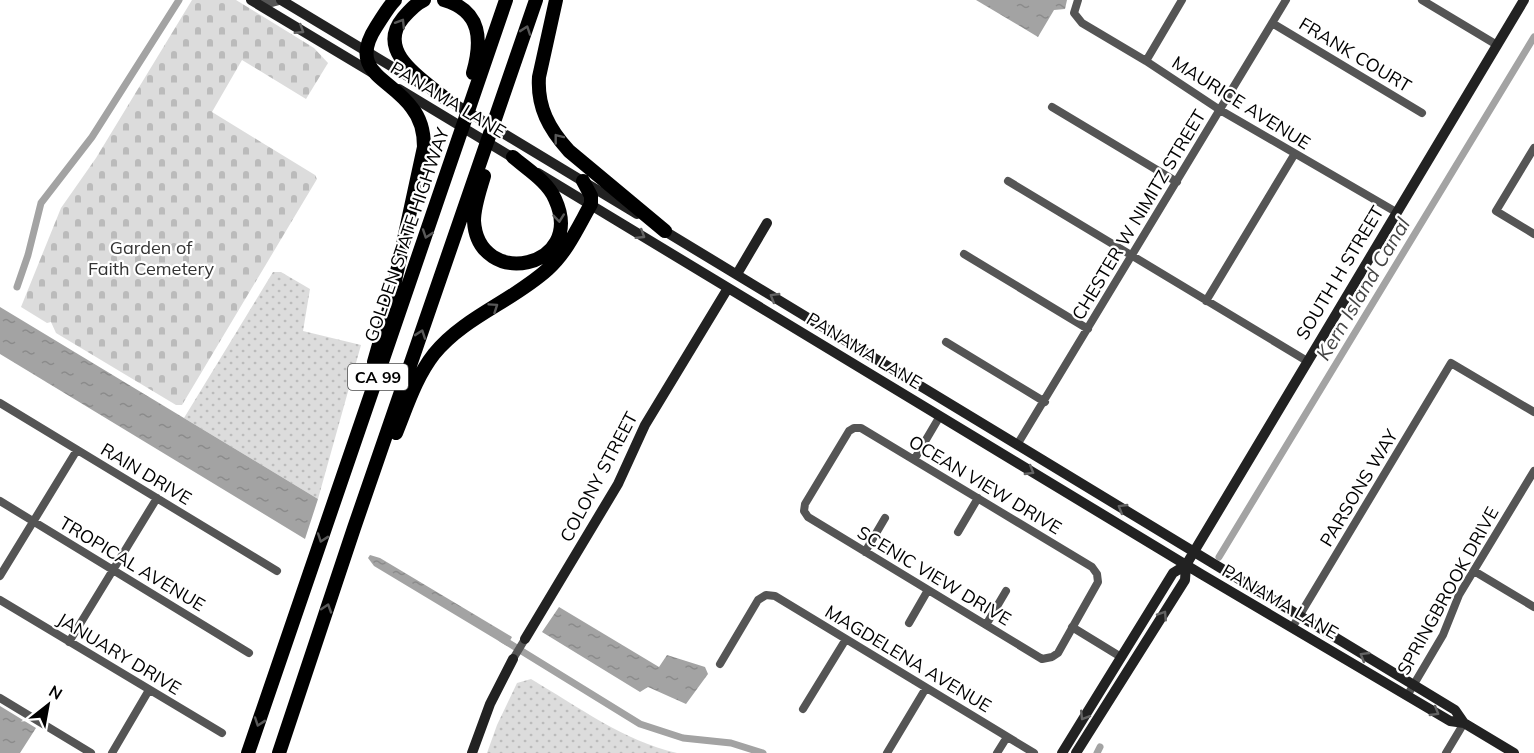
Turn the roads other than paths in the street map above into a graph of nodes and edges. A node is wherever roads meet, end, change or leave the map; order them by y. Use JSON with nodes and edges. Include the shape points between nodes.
{"nodes":[{"id":1,"x":250,"y":0,"type":"edge"},
{"id":2,"x":263,"y":0,"type":"edge"},
{"id":3,"x":282,"y":0,"type":"edge"},
{"id":4,"x":395,"y":0,"type":"edge"},
{"id":5,"x":424,"y":0,"type":"edge"},
{"id":6,"x":444,"y":0,"type":"edge"},
{"id":7,"x":506,"y":0,"type":"edge"},
{"id":8,"x":536,"y":0,"type":"edge"},
{"id":9,"x":556,"y":0,"type":"edge"},
{"id":10,"x":1078,"y":0,"type":"edge"},
{"id":11,"x":1182,"y":0,"type":"edge"},
{"id":12,"x":1286,"y":0,"type":"edge"},
{"id":13,"x":1422,"y":0,"type":"edge"},
{"id":14,"x":1524,"y":0,"type":"edge"},
{"id":15,"x":1272,"y":23,"type":"junction"},
{"id":16,"x":1497,"y":45,"type":"junction"},
{"id":17,"x":366,"y":51,"type":"junction"},
{"id":18,"x":518,"y":51,"type":"junction"},
{"id":19,"x":1146,"y":61,"type":"junction"},
{"id":20,"x":375,"y":75,"type":"junction"},
{"id":21,"x":446,"y":99,"type":"junction"},
{"id":22,"x":1052,"y":107,"type":"dead end"},
{"id":23,"x":1220,"y":110,"type":"junction"},
{"id":24,"x":1422,"y":113,"type":"dead end"},
{"id":25,"x":1534,"y":148,"type":"edge"},
{"id":26,"x":1294,"y":155,"type":"junction"},
{"id":27,"x":513,"y":157,"type":"junction"},
{"id":28,"x":584,"y":181,"type":"junction"},
{"id":29,"x":1008,"y":181,"type":"dead end"},
{"id":30,"x":1177,"y":182,"type":"junction"},
{"id":31,"x":439,"y":200,"type":"junction"},
{"id":32,"x":591,"y":204,"type":"junction"},
{"id":33,"x":1396,"y":212,"type":"junction"},
{"id":34,"x":767,"y":222,"type":"dead end"},
{"id":35,"x":665,"y":231,"type":"junction"},
{"id":36,"x":1534,"y":234,"type":"edge"},
{"id":37,"x":964,"y":254,"type":"dead end"},
{"id":38,"x":1132,"y":256,"type":"junction"},
{"id":39,"x":737,"y":274,"type":"junction"},
{"id":40,"x":728,"y":288,"type":"junction"},
{"id":41,"x":1206,"y":301,"type":"junction"},
{"id":42,"x":783,"y":322,"type":"junction"},
{"id":43,"x":1089,"y":329,"type":"junction"},
{"id":44,"x":844,"y":339,"type":"junction"},
{"id":45,"x":946,"y":342,"type":"dead end"},
{"id":46,"x":1307,"y":361,"type":"junction"},
{"id":47,"x":1045,"y":402,"type":"junction"},
{"id":48,"x":0,"y":403,"type":"edge"},
{"id":49,"x":1534,"y":412,"type":"edge"},
{"id":50,"x":940,"y":416,"type":"junction"},
{"id":51,"x":972,"y":418,"type":"junction"},
{"id":52,"x":984,"y":443,"type":"junction"},
{"id":53,"x":1017,"y":445,"type":"junction"},
{"id":54,"x":77,"y":450,"type":"junction"},
{"id":55,"x":914,"y":460,"type":"junction"},
{"id":56,"x":1534,"y":471,"type":"edge"},
{"id":57,"x":156,"y":498,"type":"junction"},
{"id":58,"x":978,"y":498,"type":"junction"},
{"id":59,"x":0,"y":501,"type":"edge"},
{"id":60,"x":804,"y":511,"type":"joint"},
{"id":61,"x":330,"y":517,"type":"junction"},
{"id":62,"x":885,"y":518,"type":"dead end"},
{"id":63,"x":33,"y":522,"type":"junction"},
{"id":64,"x":354,"y":528,"type":"junction"},
{"id":65,"x":958,"y":532,"type":"dead end"},
{"id":66,"x":865,"y":552,"type":"junction"},
{"id":67,"x":1194,"y":552,"type":"junction"},
{"id":68,"x":1186,"y":565,"type":"junction"},
{"id":69,"x":112,"y":570,"type":"junction"},
{"id":70,"x":277,"y":571,"type":"dead end"},
{"id":71,"x":1474,"y":571,"type":"junction"},
{"id":72,"x":0,"y":576,"type":"edge"},
{"id":73,"x":928,"y":590,"type":"junction"},
{"id":74,"x":1006,"y":591,"type":"dead end"},
{"id":75,"x":0,"y":600,"type":"edge"},
{"id":76,"x":1534,"y":607,"type":"edge"},
{"id":77,"x":1299,"y":617,"type":"junction"},
{"id":78,"x":1144,"y":619,"type":"junction"},
{"id":79,"x":909,"y":622,"type":"dead end"},
{"id":80,"x":986,"y":625,"type":"junction"},
{"id":81,"x":1072,"y":627,"type":"junction"},
{"id":82,"x":1292,"y":628,"type":"junction"},
{"id":83,"x":525,"y":639,"type":"joint"},
{"id":84,"x":846,"y":639,"type":"junction"},
{"id":85,"x":69,"y":642,"type":"junction"},
{"id":86,"x":249,"y":652,"type":"dead end"},
{"id":87,"x":1121,"y":657,"type":"junction"},
{"id":88,"x":513,"y":658,"type":"joint"},
{"id":89,"x":1132,"y":662,"type":"junction"},
{"id":90,"x":720,"y":664,"type":"dead end"},
{"id":91,"x":926,"y":688,"type":"junction"},
{"id":92,"x":149,"y":690,"type":"junction"},
{"id":93,"x":1410,"y":691,"type":"junction"},
{"id":94,"x":0,"y":698,"type":"edge"},
{"id":95,"x":803,"y":709,"type":"dead end"},
{"id":96,"x":1096,"y":721,"type":"junction"},
{"id":97,"x":1464,"y":723,"type":"junction"},
{"id":98,"x":222,"y":734,"type":"dead end"},
{"id":99,"x":1007,"y":737,"type":"junction"},
{"id":100,"x":91,"y":753,"type":"edge"},
{"id":101,"x":112,"y":753,"type":"edge"},
{"id":102,"x":248,"y":753,"type":"edge"},
{"id":103,"x":279,"y":753,"type":"edge"},
{"id":104,"x":472,"y":753,"type":"edge"},
{"id":105,"x":887,"y":753,"type":"edge"},
{"id":106,"x":997,"y":753,"type":"edge"},
{"id":107,"x":1034,"y":753,"type":"edge"},
{"id":108,"x":1062,"y":753,"type":"edge"},
{"id":109,"x":1076,"y":753,"type":"edge"},
{"id":110,"x":1446,"y":753,"type":"edge"},
{"id":111,"x":1514,"y":753,"type":"edge"}],
"edges":[{"from":1,"to":20,"type":"main road","name":"PANAMA LANE","one_way":true},
{"from":2,"to":3,"type":"street"},
{"from":3,"to":17,"type":"main road","name":"PANAMA LANE"},
{"from":4,"to":17,"type":"highway","via":[[370,37]]},
{"from":21,"to":5,"type":"highway","one_way":true,"via":[[404,64],[395,46],[400,22]]},
{"from":6,"to":31,"type":"highway","via":[[466,12],[479,41]]},
{"from":7,"to":31,"type":"highway","name":"GOLDEN STATE HIGHWAY","number":"CA 99"},
{"from":18,"to":8,"type":"highway","number":"CA 99","one_way":true},
{"from":35,"to":9,"type":"highway","one_way":true,"via":[[569,151],[543,114],[539,76]]},
{"from":10,"to":19,"type":"street","name":"MAURICE AVENUE","via":[[1074,13],[1082,22]]},
{"from":11,"to":19,"type":"street"},
{"from":12,"to":15,"type":"street","name":"CHESTER W NIMITZ STREET"},
{"from":13,"to":16,"type":"street"},
{"from":14,"to":16,"type":"main road","name":"SOUTH H STREET"},
{"from":15,"to":23,"type":"street","name":"CHESTER W NIMITZ STREET"},
{"from":15,"to":24,"type":"street","name":"FRANK COURT"},
{"from":16,"to":33,"type":"main road","name":"SOUTH H STREET"},
{"from":17,"to":20,"type":"highway"},
{"from":17,"to":21,"type":"main road","name":"PANAMA LANE"},
{"from":27,"to":18,"type":"highway","one_way":true,"via":[[550,190],[559,210],[556,242],[541,259],[524,264],[500,260],[487,250],[478,237],[474,220]]},
{"from":64,"to":18,"type":"highway","number":"CA 99","one_way":true},
{"from":19,"to":23,"type":"street","name":"MAURICE AVENUE"},
{"from":20,"to":27,"type":"main road","name":"PANAMA LANE"},
{"from":20,"to":61,"type":"highway","via":[[412,108],[422,126],[424,147],[388,314]]},
{"from":21,"to":28,"type":"main road","name":"PANAMA LANE"},
{"from":22,"to":30,"type":"street"},
{"from":23,"to":26,"type":"street","name":"MAURICE AVENUE"},
{"from":23,"to":30,"type":"street","name":"CHESTER W NIMITZ STREET"},
{"from":25,"to":36,"type":"street","via":[[1496,211]]},
{"from":26,"to":33,"type":"street","name":"MAURICE AVENUE"},
{"from":26,"to":41,"type":"street"},
{"from":27,"to":32,"type":"main road","name":"PANAMA LANE"},
{"from":28,"to":32,"type":"highway"},
{"from":28,"to":35,"type":"main road","name":"PANAMA LANE"},
{"from":29,"to":38,"type":"street"},
{"from":30,"to":38,"type":"street","name":"CHESTER W NIMITZ STREET"},
{"from":31,"to":61,"type":"highway","name":"GOLDEN STATE HIGHWAY","number":"CA 99","one_way":true},
{"from":32,"to":40,"type":"main road","name":"PANAMA LANE","one_way":true},
{"from":64,"to":32,"type":"highway","one_way":true,"via":[[420,376],[435,353],[456,333],[549,268],[567,247]]},
{"from":33,"to":46,"type":"main road","name":"SOUTH H STREET"},
{"from":34,"to":39,"type":"main road","name":"COLONY STREET"},
{"from":35,"to":39,"type":"main road","name":"PANAMA LANE"},
{"from":37,"to":43,"type":"street"},
{"from":38,"to":41,"type":"street"},
{"from":38,"to":43,"type":"street","name":"CHESTER W NIMITZ STREET"},
{"from":39,"to":40,"type":"street","name":"COLONY STREET"},
{"from":44,"to":39,"type":"main road","name":"PANAMA LANE","one_way":true},
{"from":40,"to":42,"type":"main road","name":"PANAMA LANE"},
{"from":40,"to":83,"type":"main road","name":"COLONY STREET","via":[[645,425],[618,484]]},
{"from":41,"to":46,"type":"street"},
{"from":42,"to":44,"type":"main road","via":[[804,326],[835,344]]},
{"from":42,"to":50,"type":"main road","name":"PANAMA LANE"},
{"from":43,"to":47,"type":"street","name":"CHESTER W NIMITZ STREET"},
{"from":44,"to":51,"type":"main road","name":"PANAMA LANE"},
{"from":45,"to":47,"type":"street"},
{"from":46,"to":67,"type":"main road","name":"SOUTH H STREET"},
{"from":47,"to":53,"type":"street","name":"CHESTER W NIMITZ STREET"},
{"from":48,"to":54,"type":"street","name":"RAIN DRIVE"},
{"from":49,"to":77,"type":"street","name":"PARSONS WAY","via":[[1451,363]]},
{"from":50,"to":51,"type":"main road","via":[[945,413]]},
{"from":50,"to":52,"type":"main road","name":"PANAMA LANE"},
{"from":50,"to":55,"type":"street"},
{"from":51,"to":53,"type":"main road","name":"PANAMA LANE"},
{"from":52,"to":53,"type":"main road","via":[[1010,448]]},
{"from":52,"to":68,"type":"main road","name":"PANAMA LANE","one_way":true},
{"from":67,"to":53,"type":"main road","name":"PANAMA LANE","one_way":true},
{"from":54,"to":57,"type":"street","name":"RAIN DRIVE"},
{"from":54,"to":63,"type":"street"},
{"from":55,"to":58,"type":"street","name":"OCEAN VIEW DRIVE"},
{"from":55,"to":60,"type":"street","name":"OCEAN VIEW DRIVE","via":[[861,428],[854,428]]},
{"from":56,"to":71,"type":"street","name":"SPRINGBROOK DRIVE"},
{"from":57,"to":69,"type":"street"},
{"from":57,"to":70,"type":"street","name":"RAIN DRIVE"},
{"from":58,"to":65,"type":"street"},
{"from":58,"to":81,"type":"street","name":"OCEAN VIEW DRIVE","via":[[1092,567],[1098,582]]},
{"from":59,"to":63,"type":"street","name":"TROPICAL AVENUE"},
{"from":60,"to":66,"type":"street","name":"SCENIC VIEW DRIVE"},
{"from":61,"to":102,"type":"highway","name":"GOLDEN STATE HIGHWAY","number":"CA 99","one_way":true},
{"from":62,"to":66,"type":"street"},
{"from":63,"to":69,"type":"street","name":"TROPICAL AVENUE"},
{"from":63,"to":72,"type":"street"},
{"from":103,"to":64,"type":"highway","number":"CA 99","one_way":true},
{"from":66,"to":73,"type":"street","name":"SCENIC VIEW DRIVE"},
{"from":67,"to":68,"type":"main road","name":"SOUTH H STREET"},
{"from":67,"to":77,"type":"main road","name":"PANAMA LANE"},
{"from":68,"to":78,"type":"main road","name":"SOUTH H STREET","via":[[1173,573]]},
{"from":68,"to":82,"type":"main road","name":"PANAMA LANE"},
{"from":89,"to":68,"type":"main road","name":"SOUTH H STREET","one_way":true,"via":[[1185,580]]},
{"from":69,"to":85,"type":"street"},
{"from":69,"to":86,"type":"street","name":"TROPICAL AVENUE"},
{"from":71,"to":76,"type":"street"},
{"from":71,"to":93,"type":"street","name":"SPRINGBROOK DRIVE"},
{"from":73,"to":79,"type":"street"},
{"from":73,"to":80,"type":"street","name":"SCENIC VIEW DRIVE"},
{"from":74,"to":80,"type":"street"},
{"from":75,"to":85,"type":"street","name":"JANUARY DRIVE"},
{"from":77,"to":82,"type":"street","name":"PARSONS WAY"},
{"from":93,"to":77,"type":"main road","name":"PANAMA LANE","one_way":true},
{"from":78,"to":87,"type":"main road","name":"SOUTH H STREET"},
{"from":78,"to":89,"type":"main road"},
{"from":80,"to":81,"type":"street","name":"SCENIC VIEW DRIVE","via":[[1042,658],[1058,653]]},
{"from":81,"to":87,"type":"street"},
{"from":82,"to":93,"type":"main road","name":"PANAMA LANE"},
{"from":83,"to":88,"type":"street","name":"COLONY STREET"},
{"from":84,"to":90,"type":"street","name":"MAGDELENA AVENUE","via":[[775,596],[766,595],[758,600]]},
{"from":84,"to":91,"type":"street","name":"MAGDELENA AVENUE"},
{"from":84,"to":95,"type":"street"},
{"from":85,"to":92,"type":"street","name":"JANUARY DRIVE"},
{"from":87,"to":96,"type":"main road","via":[[1119,672]]},
{"from":87,"to":108,"type":"main road","name":"SOUTH H STREET","one_way":true},
{"from":88,"to":104,"type":"main road","name":"COLONY STREET"},
{"from":89,"to":96,"type":"main road","name":"SOUTH H STREET"},
{"from":91,"to":99,"type":"street","name":"MAGDELENA AVENUE"},
{"from":91,"to":105,"type":"street"},
{"from":92,"to":98,"type":"street","name":"JANUARY DRIVE"},
{"from":92,"to":101,"type":"street"},
{"from":93,"to":97,"type":"main road","name":"PANAMA LANE","via":[[1450,721]]},
{"from":94,"to":100,"type":"street"},
{"from":96,"to":109,"type":"main road","name":"SOUTH H STREET"},
{"from":97,"to":110,"type":"street"},
{"from":97,"to":111,"type":"main road","name":"PANAMA LANE"},
{"from":99,"to":106,"type":"street"},
{"from":99,"to":107,"type":"street","name":"MAGDELENA AVENUE"}]}
